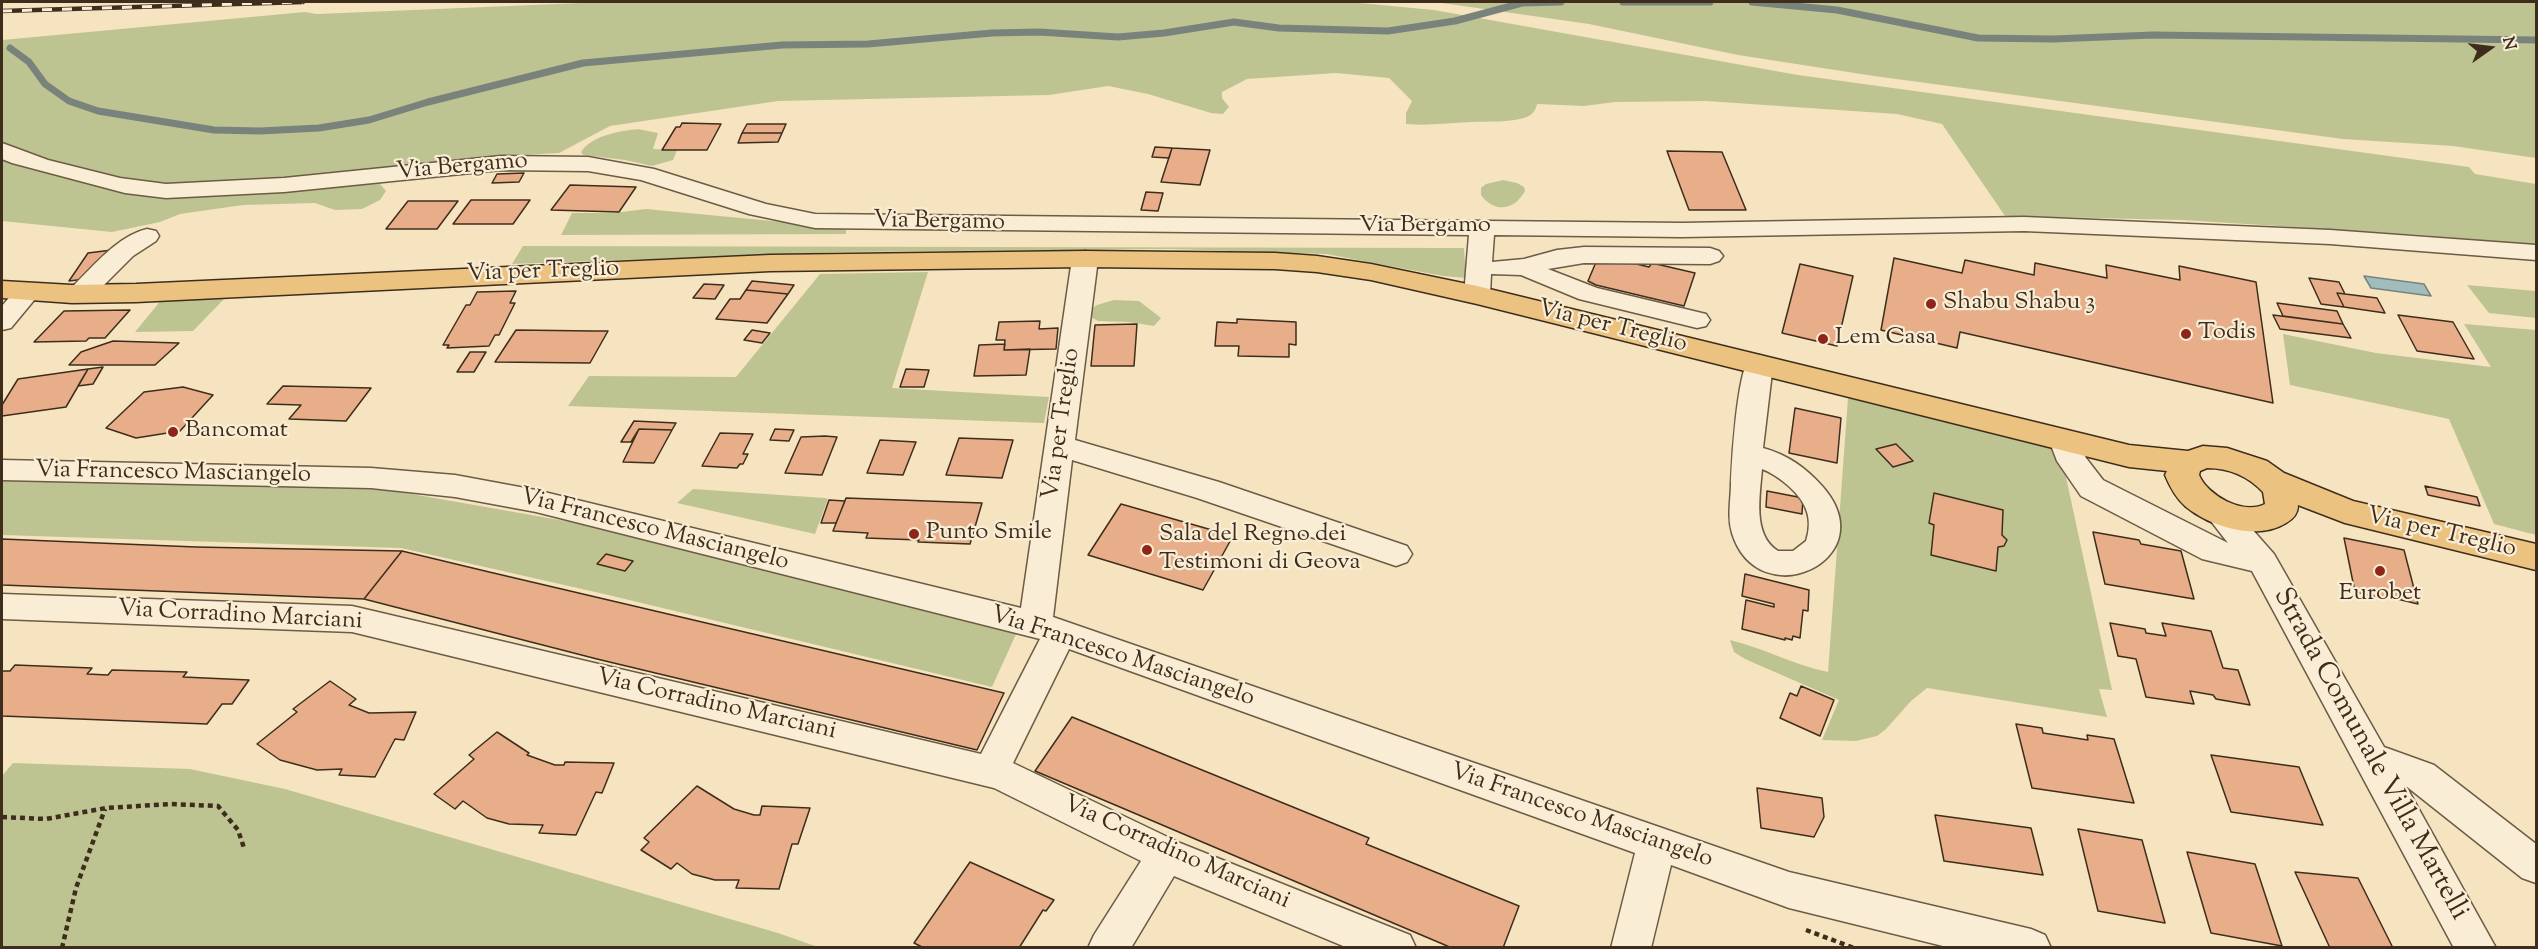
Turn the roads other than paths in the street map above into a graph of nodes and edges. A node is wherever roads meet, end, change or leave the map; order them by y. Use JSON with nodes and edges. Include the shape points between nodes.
{"nodes":[{"id":1,"x":2,"y":150,"type":"edge"},
{"id":2,"x":1482,"y":227,"type":"junction"},
{"id":3,"x":147,"y":236,"type":"dead end"},
{"id":4,"x":2536,"y":253,"type":"edge"},
{"id":5,"x":1710,"y":256,"type":"dead end"},
{"id":6,"x":1085,"y":259,"type":"junction"},
{"id":7,"x":1525,"y":267,"type":"junction"},
{"id":8,"x":1498,"y":268,"type":"dead end"},
{"id":9,"x":14,"y":291,"type":"edge"},
{"id":10,"x":81,"y":293,"type":"junction"},
{"id":11,"x":1477,"y":295,"type":"junction"},
{"id":12,"x":1697,"y":320,"type":"dead end"},
{"id":13,"x":2,"y":322,"type":"edge"},
{"id":14,"x":1759,"y":364,"type":"junction"},
{"id":15,"x":2064,"y":440,"type":"junction"},
{"id":16,"x":1060,"y":446,"type":"junction"},
{"id":17,"x":1747,"y":454,"type":"dead end"},
{"id":18,"x":4,"y":468,"type":"edge"},
{"id":19,"x":2188,"y":475,"type":"junction"},
{"id":20,"x":2271,"y":503,"type":"junction"},
{"id":21,"x":2218,"y":511,"type":"junction"},
{"id":22,"x":1396,"y":554,"type":"dead end"},
{"id":23,"x":2536,"y":557,"type":"edge"},
{"id":24,"x":2263,"y":562,"type":"junction"},
{"id":25,"x":2,"y":607,"type":"edge"},
{"id":26,"x":1047,"y":628,"type":"junction"},
{"id":27,"x":2370,"y":758,"type":"junction"},
{"id":28,"x":990,"y":772,"type":"junction"},
{"id":29,"x":1657,"y":843,"type":"junction"},
{"id":30,"x":1166,"y":855,"type":"junction"},
{"id":31,"x":2536,"y":866,"type":"edge"},
{"id":32,"x":1108,"y":948,"type":"edge"},
{"id":33,"x":1396,"y":948,"type":"edge"},
{"id":34,"x":1631,"y":948,"type":"edge"},
{"id":35,"x":2031,"y":948,"type":"edge"},
{"id":36,"x":2476,"y":948,"type":"edge"}],
"edges":[{"from":1,"to":2,"type":"street","name":"Via Bergamo","via":[[43,165],[139,189],[166,191],[264,187],[454,167],[549,162],[640,172],[776,215],[816,221]]},
{"from":2,"to":4,"type":"street","name":"Via Bergamo","via":[[1682,230],[2024,224],[2342,237]]},
{"from":2,"to":11,"type":"street"},
{"from":3,"to":10,"type":"street","via":[[123,251]]},
{"from":5,"to":7,"type":"street","via":[[1584,255]]},
{"from":6,"to":10,"type":"main road","name":"Via per Treglio","via":[[770,263]]},
{"from":6,"to":11,"type":"main road","name":"Via per Treglio","via":[[1317,264]]},
{"from":6,"to":16,"type":"street","name":"Via per Treglio"},
{"from":7,"to":8,"type":"street"},
{"from":7,"to":12,"type":"street","via":[[1586,295]]},
{"from":9,"to":10,"type":"main road","name":"Via per Treglio"},
{"from":9,"to":13,"type":"street"},
{"from":11,"to":14,"type":"main road","name":"Via per Treglio"},
{"from":14,"to":15,"type":"main road","name":"Via per Treglio"},
{"from":14,"to":17,"type":"street"},
{"from":15,"to":19,"type":"main road","name":"Via per Treglio"},
{"from":15,"to":24,"type":"street","via":[[2072,460],[2092,488],[2213,551]]},
{"from":16,"to":22,"type":"street","via":[[1208,490]]},
{"from":16,"to":26,"type":"street","name":"Via per Treglio"},
{"from":18,"to":26,"type":"street","name":"Via Francesco Masciangelo","via":[[371,478],[456,486],[536,501]]},
{"from":19,"to":20,"type":"main road","via":[[2203,457],[2228,458],[2255,469]]},
{"from":19,"to":21,"type":"main road","via":[[2203,502]]},
{"from":20,"to":21,"type":"main road","via":[[2241,518]]},
{"from":20,"to":23,"type":"main road","name":"Via per Treglio","via":[[2345,511]]},
{"from":20,"to":24,"type":"street","name":"Strada Comunale Villa Martelli"},
{"from":21,"to":24,"type":"street","name":"Strada Comunale Villa Martelli"},
{"from":24,"to":27,"type":"street","name":"Strada Comunale Villa Martelli"},
{"from":25,"to":28,"type":"street","name":"Via Corradino Marciani","via":[[352,619]]},
{"from":26,"to":28,"type":"street","name":"Via per Treglio"},
{"from":26,"to":29,"type":"street","name":"Via Francesco Masciangelo"},
{"from":27,"to":31,"type":"street","via":[[2421,777]]},
{"from":27,"to":36,"type":"street","name":"Strada Comunale Villa Martelli"},
{"from":28,"to":30,"type":"street","name":"Via Corradino Marciani"},
{"from":29,"to":34,"type":"street"},
{"from":29,"to":35,"type":"street","name":"Via Francesco Masciangelo","via":[[1789,890]]},
{"from":30,"to":32,"type":"street"},
{"from":30,"to":33,"type":"street","name":"Via Corradino Marciani"}]}
